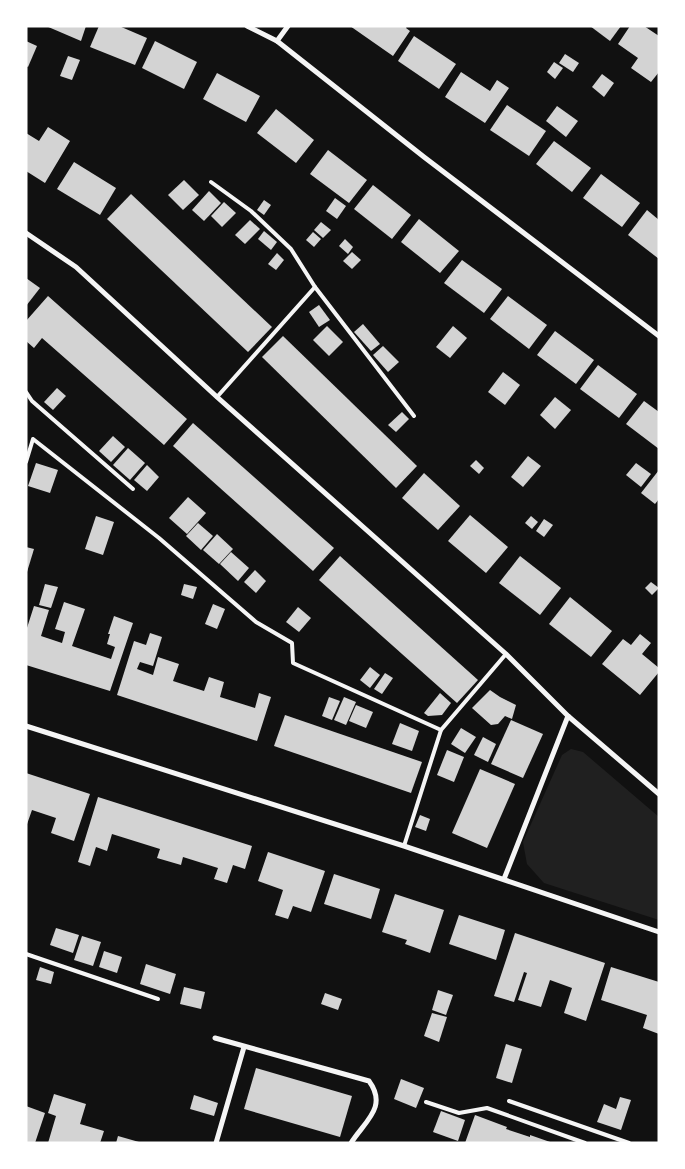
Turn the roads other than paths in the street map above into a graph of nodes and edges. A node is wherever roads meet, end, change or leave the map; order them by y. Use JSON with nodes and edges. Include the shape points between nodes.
{"nodes":[{"id":1,"x":247,"y":26,"type":"edge"},
{"id":2,"x":288,"y":26,"type":"edge"},
{"id":3,"x":277,"y":41,"type":"junction"},
{"id":4,"x":211,"y":182,"type":"dead end"},
{"id":5,"x":26,"y":233,"type":"edge"},
{"id":6,"x":315,"y":288,"type":"junction"},
{"id":7,"x":659,"y":336,"type":"edge"},
{"id":8,"x":26,"y":392,"type":"edge"},
{"id":9,"x":217,"y":396,"type":"junction"},
{"id":10,"x":414,"y":416,"type":"dead end"},
{"id":11,"x":26,"y":462,"type":"edge"},
{"id":12,"x":133,"y":489,"type":"dead end"},
{"id":13,"x":506,"y":654,"type":"junction"},
{"id":14,"x":568,"y":716,"type":"junction"},
{"id":15,"x":26,"y":726,"type":"edge"},
{"id":16,"x":441,"y":730,"type":"junction"},
{"id":17,"x":659,"y":794,"type":"edge"},
{"id":18,"x":404,"y":846,"type":"junction"},
{"id":19,"x":504,"y":879,"type":"junction"},
{"id":20,"x":659,"y":932,"type":"edge"},
{"id":21,"x":26,"y":954,"type":"edge"},
{"id":22,"x":158,"y":999,"type":"dead end"},
{"id":23,"x":215,"y":1038,"type":"dead end"},
{"id":24,"x":244,"y":1047,"type":"junction"},
{"id":25,"x":509,"y":1101,"type":"dead end"},
{"id":26,"x":426,"y":1102,"type":"dead end"},
{"id":27,"x":216,"y":1143,"type":"edge"},
{"id":28,"x":351,"y":1143,"type":"edge"},
{"id":29,"x":585,"y":1143,"type":"edge"},
{"id":30,"x":629,"y":1143,"type":"edge"}],
"edges":[{"from":1,"to":3,"type":"street"},
{"from":2,"to":3,"type":"street"},
{"from":3,"to":7,"type":"street"},
{"from":4,"to":6,"type":"lane","via":[[251,211],[291,249]]},
{"from":5,"to":9,"type":"street","via":[[76,267]]},
{"from":6,"to":9,"type":"lane"},
{"from":6,"to":10,"type":"lane"},
{"from":8,"to":12,"type":"lane","via":[[32,402]]},
{"from":9,"to":13,"type":"street"},
{"from":11,"to":16,"type":"lane","via":[[33,439],[159,538],[256,622],[292,643],[293,663]]},
{"from":13,"to":14,"type":"street"},
{"from":13,"to":16,"type":"lane"},
{"from":14,"to":17,"type":"street"},
{"from":14,"to":19,"type":"street"},
{"from":15,"to":18,"type":"street"},
{"from":16,"to":18,"type":"lane"},
{"from":18,"to":19,"type":"street"},
{"from":19,"to":20,"type":"street"},
{"from":21,"to":22,"type":"lane"},
{"from":23,"to":24,"type":"street"},
{"from":24,"to":27,"type":"street"},
{"from":24,"to":28,"type":"street","via":[[369,1081],[377,1101],[373,1113]]},
{"from":25,"to":30,"type":"lane"},
{"from":26,"to":29,"type":"lane","via":[[459,1113],[487,1108]]}]}
